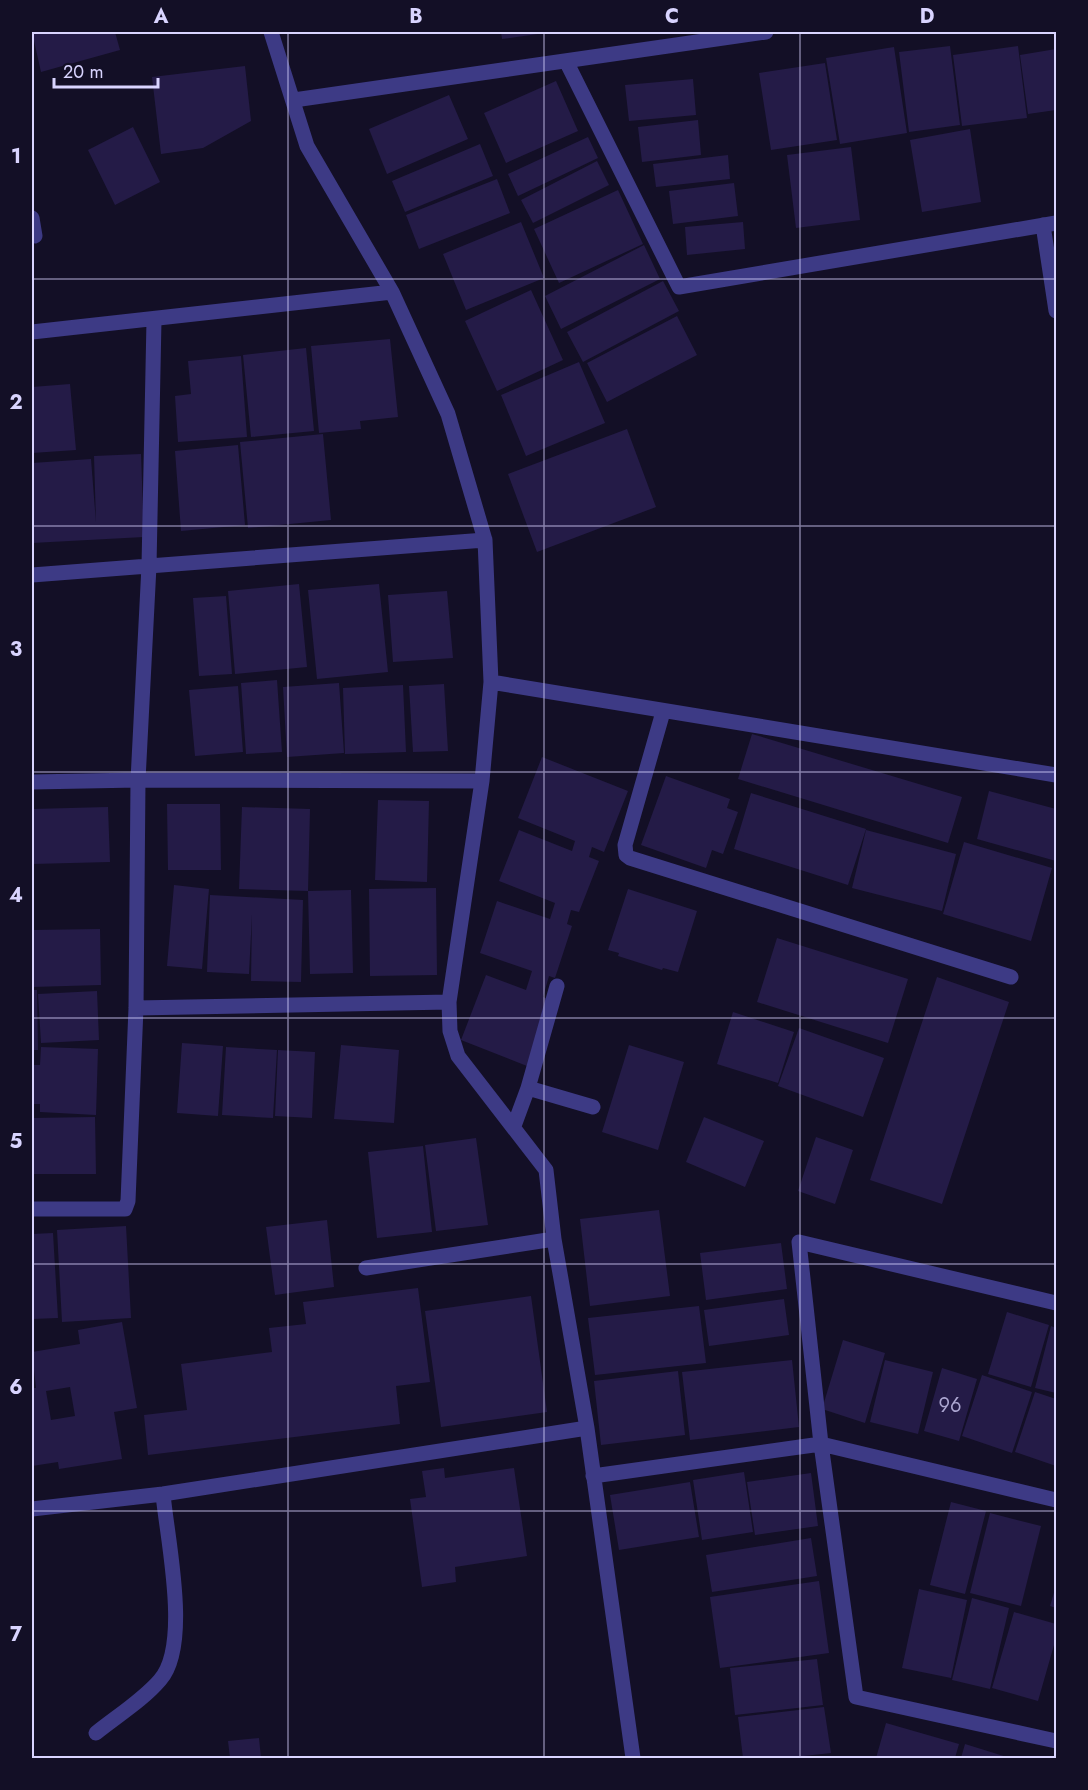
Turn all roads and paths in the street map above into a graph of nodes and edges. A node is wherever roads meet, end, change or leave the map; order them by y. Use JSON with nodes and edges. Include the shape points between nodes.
{"nodes":[{"id":1,"x":271,"y":32,"type":"edge"},
{"id":2,"x":766,"y":32,"type":"edge"},
{"id":3,"x":566,"y":61,"type":"junction"},
{"id":4,"x":294,"y":100,"type":"junction"},
{"id":5,"x":32,"y":218,"type":"edge"},
{"id":6,"x":1050,"y":224,"type":"edge"},
{"id":7,"x":35,"y":236,"type":"dead end"},
{"id":8,"x":392,"y":292,"type":"junction"},
{"id":9,"x":1056,"y":310,"type":"edge"},
{"id":10,"x":154,"y":320,"type":"junction"},
{"id":11,"x":32,"y":332,"type":"edge"},
{"id":12,"x":485,"y":540,"type":"junction"},
{"id":13,"x":149,"y":566,"type":"junction"},
{"id":14,"x":32,"y":575,"type":"edge"},
{"id":15,"x":491,"y":682,"type":"junction"},
{"id":16,"x":663,"y":712,"type":"junction"},
{"id":17,"x":1056,"y":775,"type":"edge"},
{"id":18,"x":138,"y":780,"type":"junction"},
{"id":19,"x":482,"y":781,"type":"junction"},
{"id":20,"x":32,"y":782,"type":"edge"},
{"id":21,"x":1011,"y":977,"type":"dead end"},
{"id":22,"x":557,"y":986,"type":"dead end"},
{"id":23,"x":449,"y":1002,"type":"junction"},
{"id":24,"x":136,"y":1008,"type":"junction"},
{"id":25,"x":528,"y":1088,"type":"junction"},
{"id":26,"x":593,"y":1107,"type":"dead end"},
{"id":27,"x":514,"y":1126,"type":"junction"},
{"id":28,"x":32,"y":1209,"type":"edge"},
{"id":29,"x":554,"y":1239,"type":"junction"},
{"id":30,"x":366,"y":1268,"type":"dead end"},
{"id":31,"x":1056,"y":1303,"type":"edge"},
{"id":32,"x":587,"y":1428,"type":"junction"},
{"id":33,"x":821,"y":1443,"type":"junction"},
{"id":34,"x":593,"y":1476,"type":"junction"},
{"id":35,"x":163,"y":1494,"type":"junction"},
{"id":36,"x":1056,"y":1500,"type":"edge"},
{"id":37,"x":32,"y":1509,"type":"edge"},
{"id":38,"x":96,"y":1733,"type":"dead end"},
{"id":39,"x":1056,"y":1741,"type":"edge"},
{"id":40,"x":633,"y":1758,"type":"edge"}],
"edges":[{"from":1,"to":4,"type":"street"},
{"from":2,"to":3,"type":"street"},
{"from":3,"to":4,"type":"street"},
{"from":3,"to":6,"type":"street","via":[[679,287]]},
{"from":4,"to":8,"type":"street","via":[[307,146]]},
{"from":5,"to":7,"type":"street"},
{"from":6,"to":9,"type":"street"},
{"from":8,"to":10,"type":"street"},
{"from":8,"to":12,"type":"street","via":[[448,414]]},
{"from":10,"to":11,"type":"street"},
{"from":10,"to":13,"type":"street"},
{"from":12,"to":13,"type":"street"},
{"from":12,"to":15,"type":"street"},
{"from":13,"to":14,"type":"street"},
{"from":13,"to":18,"type":"street"},
{"from":15,"to":16,"type":"street"},
{"from":15,"to":19,"type":"street"},
{"from":16,"to":17,"type":"street"},
{"from":16,"to":21,"type":"street","via":[[624,845],[626,855]]},
{"from":18,"to":19,"type":"street"},
{"from":18,"to":20,"type":"street"},
{"from":18,"to":24,"type":"street"},
{"from":19,"to":23,"type":"street"},
{"from":22,"to":25,"type":"street"},
{"from":23,"to":24,"type":"street"},
{"from":23,"to":27,"type":"street","via":[[450,1031],[458,1056]]},
{"from":24,"to":28,"type":"street","via":[[127,1206]]},
{"from":25,"to":26,"type":"street"},
{"from":25,"to":27,"type":"street"},
{"from":27,"to":29,"type":"street","via":[[546,1170]]},
{"from":29,"to":30,"type":"street"},
{"from":29,"to":32,"type":"street"},
{"from":31,"to":33,"type":"street","via":[[799,1242]]},
{"from":32,"to":34,"type":"street"},
{"from":32,"to":35,"type":"street"},
{"from":33,"to":34,"type":"street"},
{"from":33,"to":36,"type":"street"},
{"from":33,"to":39,"type":"street","via":[[856,1697]]},
{"from":34,"to":40,"type":"street"},
{"from":35,"to":37,"type":"street"},
{"from":35,"to":38,"type":"street","via":[[177,1629],[174,1654],[161,1679]]}]}
